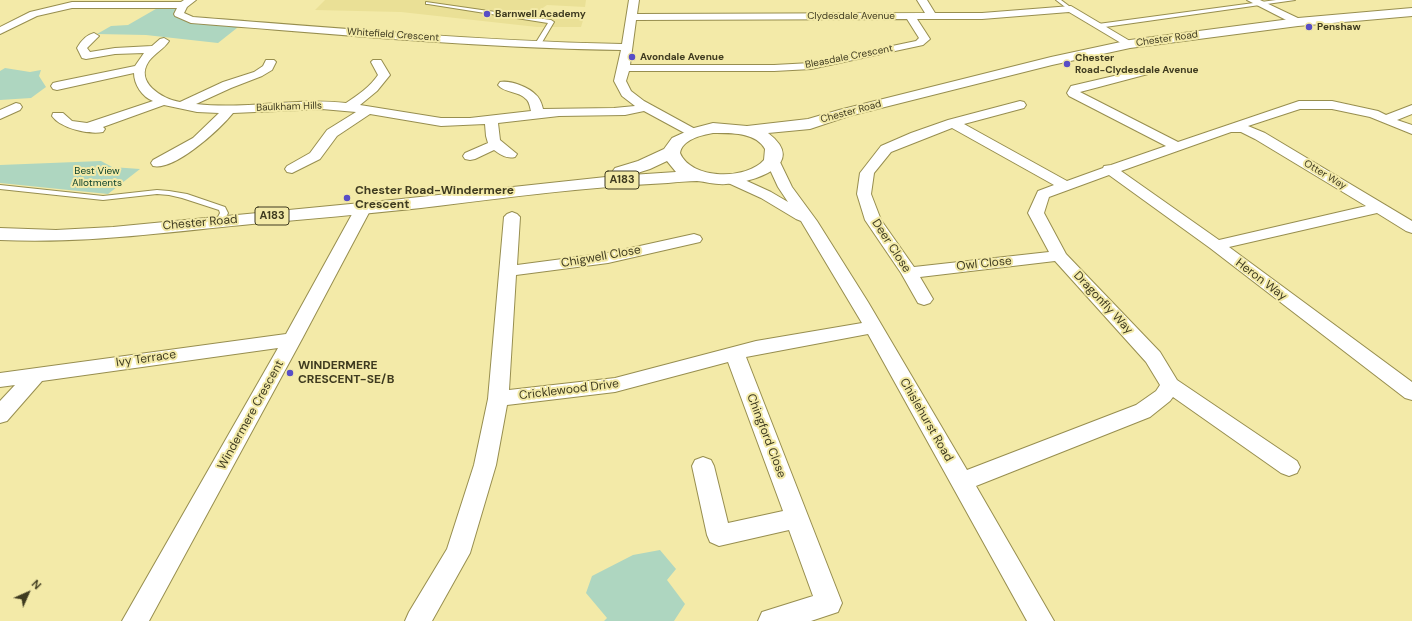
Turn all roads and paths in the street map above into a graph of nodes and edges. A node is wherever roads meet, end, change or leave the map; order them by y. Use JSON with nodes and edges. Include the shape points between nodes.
{"nodes":[{"id":1,"x":634,"y":0,"type":"edge"},
{"id":2,"x":922,"y":0,"type":"edge"},
{"id":3,"x":1059,"y":0,"type":"edge"},
{"id":4,"x":1293,"y":0,"type":"edge"},
{"id":5,"x":1254,"y":1,"type":"edge"},
{"id":6,"x":187,"y":3,"type":"edge"},
{"id":7,"x":428,"y":3,"type":"dead end"},
{"id":8,"x":1071,"y":9,"type":"junction"},
{"id":9,"x":1412,"y":12,"type":"edge"},
{"id":10,"x":910,"y":16,"type":"junction"},
{"id":11,"x":932,"y":16,"type":"junction"},
{"id":12,"x":631,"y":17,"type":"junction"},
{"id":13,"x":1298,"y":22,"type":"junction"},
{"id":14,"x":1098,"y":26,"type":"junction"},
{"id":15,"x":0,"y":31,"type":"edge"},
{"id":16,"x":94,"y":36,"type":"dead end"},
{"id":17,"x":538,"y":44,"type":"junction"},
{"id":18,"x":1130,"y":44,"type":"junction"},
{"id":19,"x":626,"y":47,"type":"junction"},
{"id":20,"x":270,"y":62,"type":"dead end"},
{"id":21,"x":377,"y":62,"type":"dead end"},
{"id":22,"x":140,"y":68,"type":"junction"},
{"id":23,"x":624,"y":68,"type":"junction"},
{"id":24,"x":1144,"y":72,"type":"dead end"},
{"id":25,"x":504,"y":85,"type":"dead end"},
{"id":26,"x":57,"y":86,"type":"dead end"},
{"id":27,"x":164,"y":102,"type":"junction"},
{"id":28,"x":1020,"y":105,"type":"dead end"},
{"id":29,"x":182,"y":106,"type":"junction"},
{"id":30,"x":16,"y":107,"type":"dead end"},
{"id":31,"x":349,"y":107,"type":"junction"},
{"id":32,"x":646,"y":107,"type":"junction"},
{"id":33,"x":229,"y":109,"type":"junction"},
{"id":34,"x":1412,"y":109,"type":"edge"},
{"id":35,"x":368,"y":110,"type":"junction"},
{"id":36,"x":539,"y":114,"type":"junction"},
{"id":37,"x":0,"y":115,"type":"edge"},
{"id":38,"x":58,"y":116,"type":"dead end"},
{"id":39,"x":491,"y":119,"type":"junction"},
{"id":40,"x":1386,"y":120,"type":"junction"},
{"id":41,"x":953,"y":123,"type":"junction"},
{"id":42,"x":810,"y":124,"type":"junction"},
{"id":43,"x":86,"y":128,"type":"junction"},
{"id":44,"x":1233,"y":128,"type":"junction"},
{"id":45,"x":106,"y":130,"type":"dead end"},
{"id":46,"x":1412,"y":130,"type":"edge"},
{"id":47,"x":748,"y":131,"type":"junction"},
{"id":48,"x":692,"y":133,"type":"junction"},
{"id":49,"x":494,"y":145,"type":"junction"},
{"id":50,"x":1176,"y":146,"type":"junction"},
{"id":51,"x":672,"y":152,"type":"junction"},
{"id":52,"x":773,"y":153,"type":"junction"},
{"id":53,"x":510,"y":154,"type":"dead end"},
{"id":54,"x":470,"y":156,"type":"dead end"},
{"id":55,"x":158,"y":163,"type":"dead end"},
{"id":56,"x":292,"y":169,"type":"dead end"},
{"id":57,"x":1109,"y":169,"type":"junction"},
{"id":58,"x":700,"y":176,"type":"junction"},
{"id":59,"x":731,"y":179,"type":"junction"},
{"id":60,"x":1064,"y":185,"type":"junction"},
{"id":61,"x":0,"y":187,"type":"edge"},
{"id":62,"x":543,"y":187,"type":"junction"},
{"id":63,"x":364,"y":207,"type":"junction"},
{"id":64,"x":1379,"y":208,"type":"junction"},
{"id":65,"x":512,"y":217,"type":"dead end"},
{"id":66,"x":220,"y":221,"type":"junction"},
{"id":67,"x":809,"y":221,"type":"junction"},
{"id":68,"x":1412,"y":228,"type":"edge"},
{"id":69,"x":0,"y":234,"type":"edge"},
{"id":70,"x":695,"y":239,"type":"dead end"},
{"id":71,"x":1216,"y":245,"type":"junction"},
{"id":72,"x":1059,"y":256,"type":"junction"},
{"id":73,"x":508,"y":271,"type":"junction"},
{"id":74,"x":909,"y":273,"type":"junction"},
{"id":75,"x":924,"y":299,"type":"dead end"},
{"id":76,"x":873,"y":327,"type":"junction"},
{"id":77,"x":293,"y":339,"type":"junction"},
{"id":78,"x":735,"y":354,"type":"junction"},
{"id":79,"x":36,"y":375,"type":"junction"},
{"id":80,"x":0,"y":380,"type":"edge"},
{"id":81,"x":1170,"y":385,"type":"junction"},
{"id":82,"x":1412,"y":393,"type":"edge"},
{"id":83,"x":498,"y":399,"type":"junction"},
{"id":84,"x":0,"y":415,"type":"edge"},
{"id":85,"x":703,"y":466,"type":"dead end"},
{"id":86,"x":1289,"y":467,"type":"dead end"},
{"id":87,"x":962,"y":482,"type":"junction"},
{"id":88,"x":797,"y":518,"type":"junction"},
{"id":89,"x":135,"y":621,"type":"edge"},
{"id":90,"x":418,"y":621,"type":"edge"},
{"id":91,"x":771,"y":621,"type":"edge"},
{"id":92,"x":1041,"y":621,"type":"edge"}],
"edges":[{"from":1,"to":12,"type":"street"},
{"from":2,"to":11,"type":"street"},
{"from":3,"to":8,"type":"lane"},
{"from":4,"to":5,"type":"lane"},
{"from":5,"to":13,"type":"street"},
{"from":5,"to":14,"type":"lane"},
{"from":6,"to":15,"type":"street","via":[[72,6],[34,14]]},
{"from":6,"to":17,"type":"street","name":"Whitefield Crescent","via":[[179,14],[190,20]]},
{"from":7,"to":17,"type":"lane","via":[[551,22]]},
{"from":8,"to":11,"type":"street","name":"Clydesdale Avenue","via":[[982,16]]},
{"from":8,"to":14,"type":"street"},
{"from":9,"to":13,"type":"main road","name":"Chester Road"},
{"from":10,"to":11,"type":"street","name":"Clydesdale Avenue"},
{"from":10,"to":12,"type":"street","name":"Clydesdale Avenue"},
{"from":10,"to":23,"type":"street","name":"Bleasdale Crescent","via":[[925,39],[919,43],[811,66]]},
{"from":12,"to":19,"type":"street"},
{"from":13,"to":18,"type":"main road","name":"Chester Road"},
{"from":14,"to":18,"type":"street"},
{"from":16,"to":22,"type":"street","via":[[82,48],[86,56],[160,45],[140,64]]},
{"from":17,"to":19,"type":"street","name":"Whitefield Crescent"},
{"from":18,"to":42,"type":"main road","name":"Chester Road","via":[[1051,61],[844,113]]},
{"from":19,"to":23,"type":"street"},
{"from":20,"to":29,"type":"street","via":[[268,68],[258,74]]},
{"from":21,"to":31,"type":"street","via":[[384,75],[381,81]]},
{"from":22,"to":26,"type":"street"},
{"from":22,"to":27,"type":"street","name":"Baulkham Hills","via":[[138,78],[143,88]]},
{"from":23,"to":32,"type":"street","via":[[620,81],[626,93]]},
{"from":24,"to":50,"type":"street","via":[[1074,89],[1073,92]]},
{"from":25,"to":36,"type":"street","via":[[532,97]]},
{"from":27,"to":29,"type":"street","name":"Baulkham Hills"},
{"from":27,"to":43,"type":"street"},
{"from":28,"to":41,"type":"street","name":"Deer Close"},
{"from":29,"to":33,"type":"street","name":"Baulkham Hills"},
{"from":30,"to":37,"type":"street"},
{"from":31,"to":33,"type":"street","name":"Baulkham Hills","via":[[315,105]]},
{"from":31,"to":35,"type":"street","name":"Baulkham Hills"},
{"from":32,"to":36,"type":"street","name":"Baulkham Hills","via":[[629,111]]},
{"from":32,"to":48,"type":"street"},
{"from":33,"to":55,"type":"street","via":[[206,135],[181,152]]},
{"from":34,"to":40,"type":"street"},
{"from":35,"to":39,"type":"street","name":"Baulkham Hills","via":[[442,122]]},
{"from":35,"to":56,"type":"street","via":[[332,133],[315,156]]},
{"from":36,"to":39,"type":"street","name":"Baulkham Hills"},
{"from":38,"to":43,"type":"street","via":[[68,124]]},
{"from":39,"to":49,"type":"street"},
{"from":40,"to":44,"type":"street","name":"Dragonfly Way","via":[[1374,114],[1332,105],[1298,105]]},
{"from":40,"to":46,"type":"street","name":"Dragonfly Way"},
{"from":41,"to":60,"type":"street"},
{"from":41,"to":74,"type":"street","name":"Deer Close","via":[[886,149],[867,173],[864,194],[873,220]]},
{"from":42,"to":47,"type":"main road"},
{"from":42,"to":52,"type":"main road"},
{"from":43,"to":45,"type":"street"},
{"from":44,"to":50,"type":"street","name":"Dragonfly Way"},
{"from":44,"to":64,"type":"street","name":"Otter Way","via":[[1244,129],[1260,136]]},
{"from":47,"to":48,"type":"main road","via":[[712,128]]},
{"from":47,"to":52,"type":"main road","via":[[763,137]]},
{"from":48,"to":51,"type":"main road","via":[[675,143]]},
{"from":49,"to":53,"type":"street"},
{"from":49,"to":54,"type":"street"},
{"from":50,"to":57,"type":"street","name":"Dragonfly Way"},
{"from":51,"to":58,"type":"main road","via":[[678,166]]},
{"from":51,"to":62,"type":"main road","name":"Chester Road","number":"A183","via":[[636,168]]},
{"from":52,"to":59,"type":"main road","via":[[767,167],[759,172]]},
{"from":52,"to":67,"type":"street","name":"Chislehurst Road","via":[[785,187]]},
{"from":57,"to":60,"type":"street","name":"Dragonfly Way"},
{"from":57,"to":71,"type":"street","name":"Heron Way"},
{"from":58,"to":59,"type":"main road"},
{"from":58,"to":62,"type":"main road","name":"Chester Road","number":"A183","via":[[641,178]]},
{"from":59,"to":67,"type":"street","via":[[766,195]]},
{"from":60,"to":72,"type":"street","name":"Dragonfly Way","via":[[1043,194],[1036,213]]},
{"from":61,"to":66,"type":"lane","via":[[109,198],[169,193],[222,209],[224,213]]},
{"from":62,"to":63,"type":"main road","name":"Chester Road","number":"A183"},
{"from":63,"to":66,"type":"main road","name":"Chester Road","number":"A183"},
{"from":63,"to":77,"type":"street","name":"Windermere Crescent"},
{"from":64,"to":68,"type":"street","name":"Otter Way"},
{"from":64,"to":71,"type":"street"},
{"from":65,"to":73,"type":"street"},
{"from":66,"to":69,"type":"main road","name":"Chester Road","number":"A183","via":[[56,235]]},
{"from":67,"to":76,"type":"street","name":"Chislehurst Road"},
{"from":70,"to":73,"type":"street","name":"Chigwell Close","via":[[608,258]]},
{"from":71,"to":82,"type":"street","name":"Heron Way"},
{"from":72,"to":74,"type":"street","name":"Owl Close"},
{"from":72,"to":81,"type":"street","name":"Dragonfly Way","via":[[1153,357]]},
{"from":73,"to":83,"type":"street"},
{"from":74,"to":75,"type":"street","name":"Deer Close"},
{"from":76,"to":78,"type":"street","name":"Cricklewood Drive"},
{"from":76,"to":87,"type":"street","name":"Chislehurst Road"},
{"from":77,"to":79,"type":"street","name":"Ivy Terrace"},
{"from":77,"to":89,"type":"street","name":"Windermere Crescent"},
{"from":78,"to":83,"type":"street","name":"Cricklewood Drive","via":[[615,386]]},
{"from":78,"to":88,"type":"street","name":"Chingford Close"},
{"from":79,"to":80,"type":"street","name":"Ivy Terrace"},
{"from":79,"to":84,"type":"street"},
{"from":81,"to":86,"type":"street"},
{"from":81,"to":87,"type":"street","via":[[1163,396],[1143,411]]},
{"from":83,"to":90,"type":"street","via":[[485,465],[458,553]]},
{"from":85,"to":88,"type":"street","via":[[719,535]]},
{"from":87,"to":92,"type":"street","name":"Chislehurst Road"},
{"from":88,"to":91,"type":"street","name":"Chingford Close","via":[[829,603]]}]}
